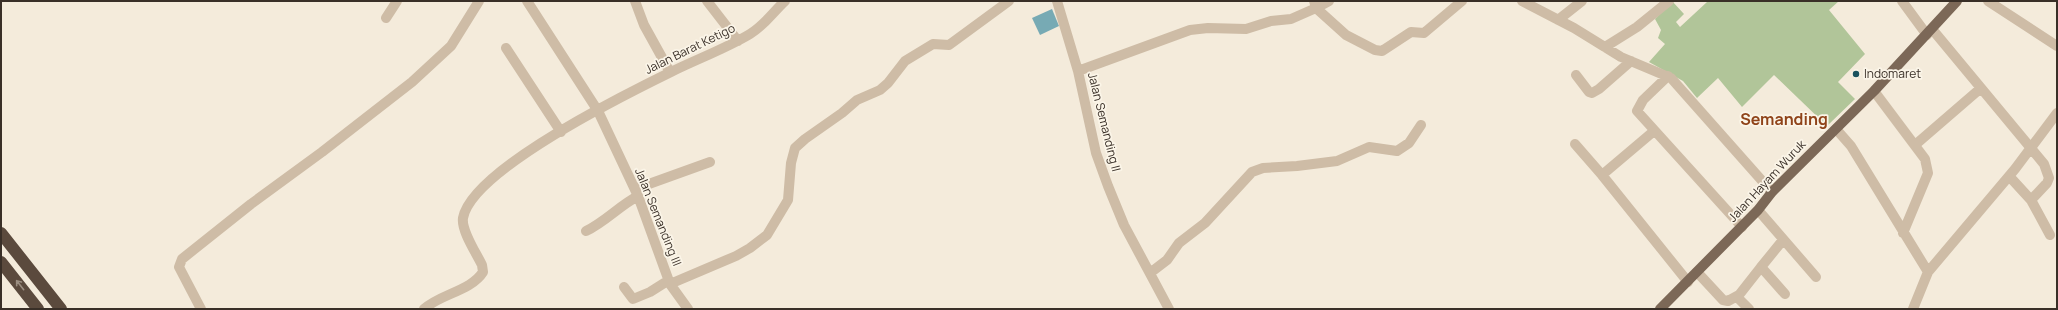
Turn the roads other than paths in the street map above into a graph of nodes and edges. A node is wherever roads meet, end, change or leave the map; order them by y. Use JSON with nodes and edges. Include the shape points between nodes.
{"nodes":[{"id":1,"x":397,"y":1,"type":"edge"},
{"id":2,"x":479,"y":1,"type":"edge"},
{"id":3,"x":527,"y":1,"type":"edge"},
{"id":4,"x":635,"y":1,"type":"edge"},
{"id":5,"x":707,"y":1,"type":"edge"},
{"id":6,"x":786,"y":1,"type":"edge"},
{"id":7,"x":1009,"y":1,"type":"edge"},
{"id":8,"x":1057,"y":1,"type":"edge"},
{"id":9,"x":1329,"y":1,"type":"edge"},
{"id":10,"x":1462,"y":1,"type":"edge"},
{"id":11,"x":1522,"y":1,"type":"edge"},
{"id":12,"x":1582,"y":1,"type":"edge"},
{"id":13,"x":1668,"y":1,"type":"edge"},
{"id":14,"x":1902,"y":1,"type":"edge"},
{"id":15,"x":1957,"y":1,"type":"edge"},
{"id":16,"x":1988,"y":1,"type":"edge"},
{"id":17,"x":1315,"y":4,"type":"edge"},
{"id":18,"x":386,"y":18,"type":"dead end"},
{"id":19,"x":1558,"y":20,"type":"junction"},
{"id":20,"x":1930,"y":32,"type":"junction"},
{"id":21,"x":738,"y":41,"type":"junction"},
{"id":22,"x":2057,"y":46,"type":"edge"},
{"id":23,"x":1605,"y":47,"type":"junction"},
{"id":24,"x":506,"y":48,"type":"dead end"},
{"id":25,"x":1630,"y":61,"type":"junction"},
{"id":26,"x":670,"y":72,"type":"junction"},
{"id":27,"x":1078,"y":72,"type":"junction"},
{"id":28,"x":1576,"y":76,"type":"dead end"},
{"id":29,"x":1668,"y":76,"type":"junction"},
{"id":30,"x":1981,"y":88,"type":"junction"},
{"id":31,"x":1874,"y":92,"type":"junction"},
{"id":32,"x":598,"y":111,"type":"junction"},
{"id":33,"x":2057,"y":113,"type":"edge"},
{"id":34,"x":1421,"y":125,"type":"dead end"},
{"id":35,"x":1836,"y":129,"type":"junction"},
{"id":36,"x":1654,"y":130,"type":"junction"},
{"id":37,"x":561,"y":132,"type":"junction"},
{"id":38,"x":1575,"y":144,"type":"dead end"},
{"id":39,"x":1914,"y":145,"type":"junction"},
{"id":40,"x":2031,"y":148,"type":"junction"},
{"id":41,"x":710,"y":162,"type":"dead end"},
{"id":42,"x":1602,"y":175,"type":"junction"},
{"id":43,"x":2010,"y":176,"type":"junction"},
{"id":44,"x":1772,"y":192,"type":"junction"},
{"id":45,"x":637,"y":193,"type":"junction"},
{"id":46,"x":2031,"y":200,"type":"junction"},
{"id":47,"x":1758,"y":210,"type":"junction"},
{"id":48,"x":1742,"y":227,"type":"junction"},
{"id":49,"x":586,"y":231,"type":"dead end"},
{"id":50,"x":1,"y":233,"type":"edge"},
{"id":51,"x":1903,"y":233,"type":"junction"},
{"id":52,"x":2050,"y":235,"type":"dead end"},
{"id":53,"x":1783,"y":240,"type":"junction"},
{"id":54,"x":12,"y":246,"type":"junction"},
{"id":55,"x":1,"y":262,"type":"edge"},
{"id":56,"x":1761,"y":267,"type":"junction"},
{"id":57,"x":1697,"y":272,"type":"junction"},
{"id":58,"x":1928,"y":272,"type":"junction"},
{"id":59,"x":1150,"y":273,"type":"junction"},
{"id":60,"x":1816,"y":277,"type":"dead end"},
{"id":61,"x":669,"y":282,"type":"junction"},
{"id":62,"x":1688,"y":282,"type":"junction"},
{"id":63,"x":624,"y":287,"type":"dead end"},
{"id":64,"x":1785,"y":294,"type":"dead end"},
{"id":65,"x":1737,"y":297,"type":"junction"},
{"id":66,"x":38,"y":309,"type":"edge"},
{"id":67,"x":51,"y":309,"type":"edge"},
{"id":68,"x":61,"y":309,"type":"edge"},
{"id":69,"x":200,"y":309,"type":"edge"},
{"id":70,"x":424,"y":309,"type":"edge"},
{"id":71,"x":688,"y":309,"type":"edge"},
{"id":72,"x":1169,"y":309,"type":"edge"},
{"id":73,"x":1660,"y":309,"type":"edge"},
{"id":74,"x":1749,"y":309,"type":"edge"},
{"id":75,"x":1913,"y":309,"type":"edge"}],
"edges":[{"from":1,"to":18,"type":"street"},
{"from":2,"to":69,"type":"street","via":[[451,46],[412,82],[182,259],[179,267],[199,302]]},
{"from":3,"to":32,"type":"street","name":"Jalan Semanding III"},
{"from":4,"to":26,"type":"street","via":[[644,25]]},
{"from":5,"to":21,"type":"street"},
{"from":6,"to":21,"type":"street","name":"Jalan Barat Ketigo","via":[[763,25]]},
{"from":7,"to":61,"type":"street","via":[[949,46],[934,44],[905,61],[880,90],[857,100],[805,139],[793,152],[788,200],[767,235],[736,256]]},
{"from":8,"to":27,"type":"street","name":"Jalan Semanding II"},
{"from":9,"to":17,"type":"street"},
{"from":10,"to":17,"type":"street","via":[[1424,33],[1411,32],[1382,51],[1346,35]]},
{"from":11,"to":19,"type":"street"},
{"from":12,"to":19,"type":"street"},
{"from":13,"to":23,"type":"street","via":[[1637,27]]},
{"from":14,"to":20,"type":"street"},
{"from":15,"to":20,"type":"main road","name":"Jalan Hayam Wuruk"},
{"from":16,"to":22,"type":"street"},
{"from":17,"to":27,"type":"street","via":[[1291,19],[1272,21],[1246,30],[1190,30]]},
{"from":19,"to":23,"type":"street"},
{"from":20,"to":30,"type":"street"},
{"from":20,"to":31,"type":"main road","name":"Jalan Hayam Wuruk"},
{"from":21,"to":26,"type":"street","name":"Jalan Barat Ketigo"},
{"from":23,"to":25,"type":"street"},
{"from":24,"to":37,"type":"street"},
{"from":25,"to":28,"type":"street","via":[[1592,93],[1588,92]]},
{"from":25,"to":29,"type":"street"},
{"from":26,"to":32,"type":"street","name":"Jalan Barat Ketigo"},
{"from":27,"to":59,"type":"street","name":"Jalan Semanding II","via":[[1089,127],[1108,186],[1124,225]]},
{"from":29,"to":36,"type":"street","via":[[1643,100],[1637,111]]},
{"from":29,"to":44,"type":"street"},
{"from":30,"to":39,"type":"street"},
{"from":30,"to":40,"type":"street"},
{"from":31,"to":35,"type":"main road","name":"Jalan Hayam Wuruk"},
{"from":31,"to":39,"type":"street"},
{"from":32,"to":37,"type":"street","name":"Jalan Barat Ketigo"},
{"from":32,"to":45,"type":"street","name":"Jalan Semanding III"},
{"from":33,"to":40,"type":"street"},
{"from":34,"to":59,"type":"street","via":[[1409,143],[1397,151],[1369,147],[1337,161],[1263,168],[1252,172],[1204,223],[1179,243],[1167,260]]},
{"from":35,"to":44,"type":"main road","name":"Jalan Hayam Wuruk"},
{"from":35,"to":51,"type":"street","via":[[1851,146]]},
{"from":36,"to":42,"type":"street"},
{"from":36,"to":48,"type":"street"},
{"from":37,"to":70,"type":"street","name":"Jalan Barat Ketigo","via":[[496,175],[473,199],[465,213],[463,225],[483,272],[464,287]]},
{"from":38,"to":42,"type":"street"},
{"from":39,"to":51,"type":"street","via":[[1925,159],[1928,173]]},
{"from":40,"to":43,"type":"street"},
{"from":40,"to":46,"type":"street","via":[[2044,164],[2049,178]]},
{"from":41,"to":45,"type":"street"},
{"from":42,"to":62,"type":"street"},
{"from":43,"to":46,"type":"street"},
{"from":43,"to":58,"type":"street"},
{"from":44,"to":47,"type":"main road","name":"Jalan Hayam Wuruk"},
{"from":45,"to":49,"type":"street","via":[[600,224]]},
{"from":45,"to":61,"type":"street","name":"Jalan Semanding III"},
{"from":46,"to":52,"type":"street"},
{"from":47,"to":48,"type":"main road","name":"Jalan Hayam Wuruk"},
{"from":47,"to":53,"type":"street"},
{"from":48,"to":57,"type":"main road","name":"Jalan Hayam Wuruk"},
{"from":50,"to":54,"type":"highway"},
{"from":51,"to":58,"type":"street"},
{"from":53,"to":56,"type":"street"},
{"from":53,"to":60,"type":"street"},
{"from":54,"to":67,"type":"highway","via":[[15,261]]},
{"from":54,"to":68,"type":"highway"},
{"from":66,"to":55,"type":"highway","one_way":true},
{"from":56,"to":64,"type":"street"},
{"from":56,"to":65,"type":"street"},
{"from":57,"to":62,"type":"main road","name":"Jalan Hayam Wuruk"},
{"from":57,"to":65,"type":"street","via":[[1723,300],[1728,301]]},
{"from":58,"to":75,"type":"street"},
{"from":59,"to":72,"type":"street","name":"Jalan Semanding II"},
{"from":61,"to":63,"type":"street","via":[[633,299]]},
{"from":61,"to":71,"type":"street","name":"Jalan Semanding III"},
{"from":62,"to":73,"type":"main road","name":"Jalan Hayam Wuruk"},
{"from":65,"to":74,"type":"street"}]}
